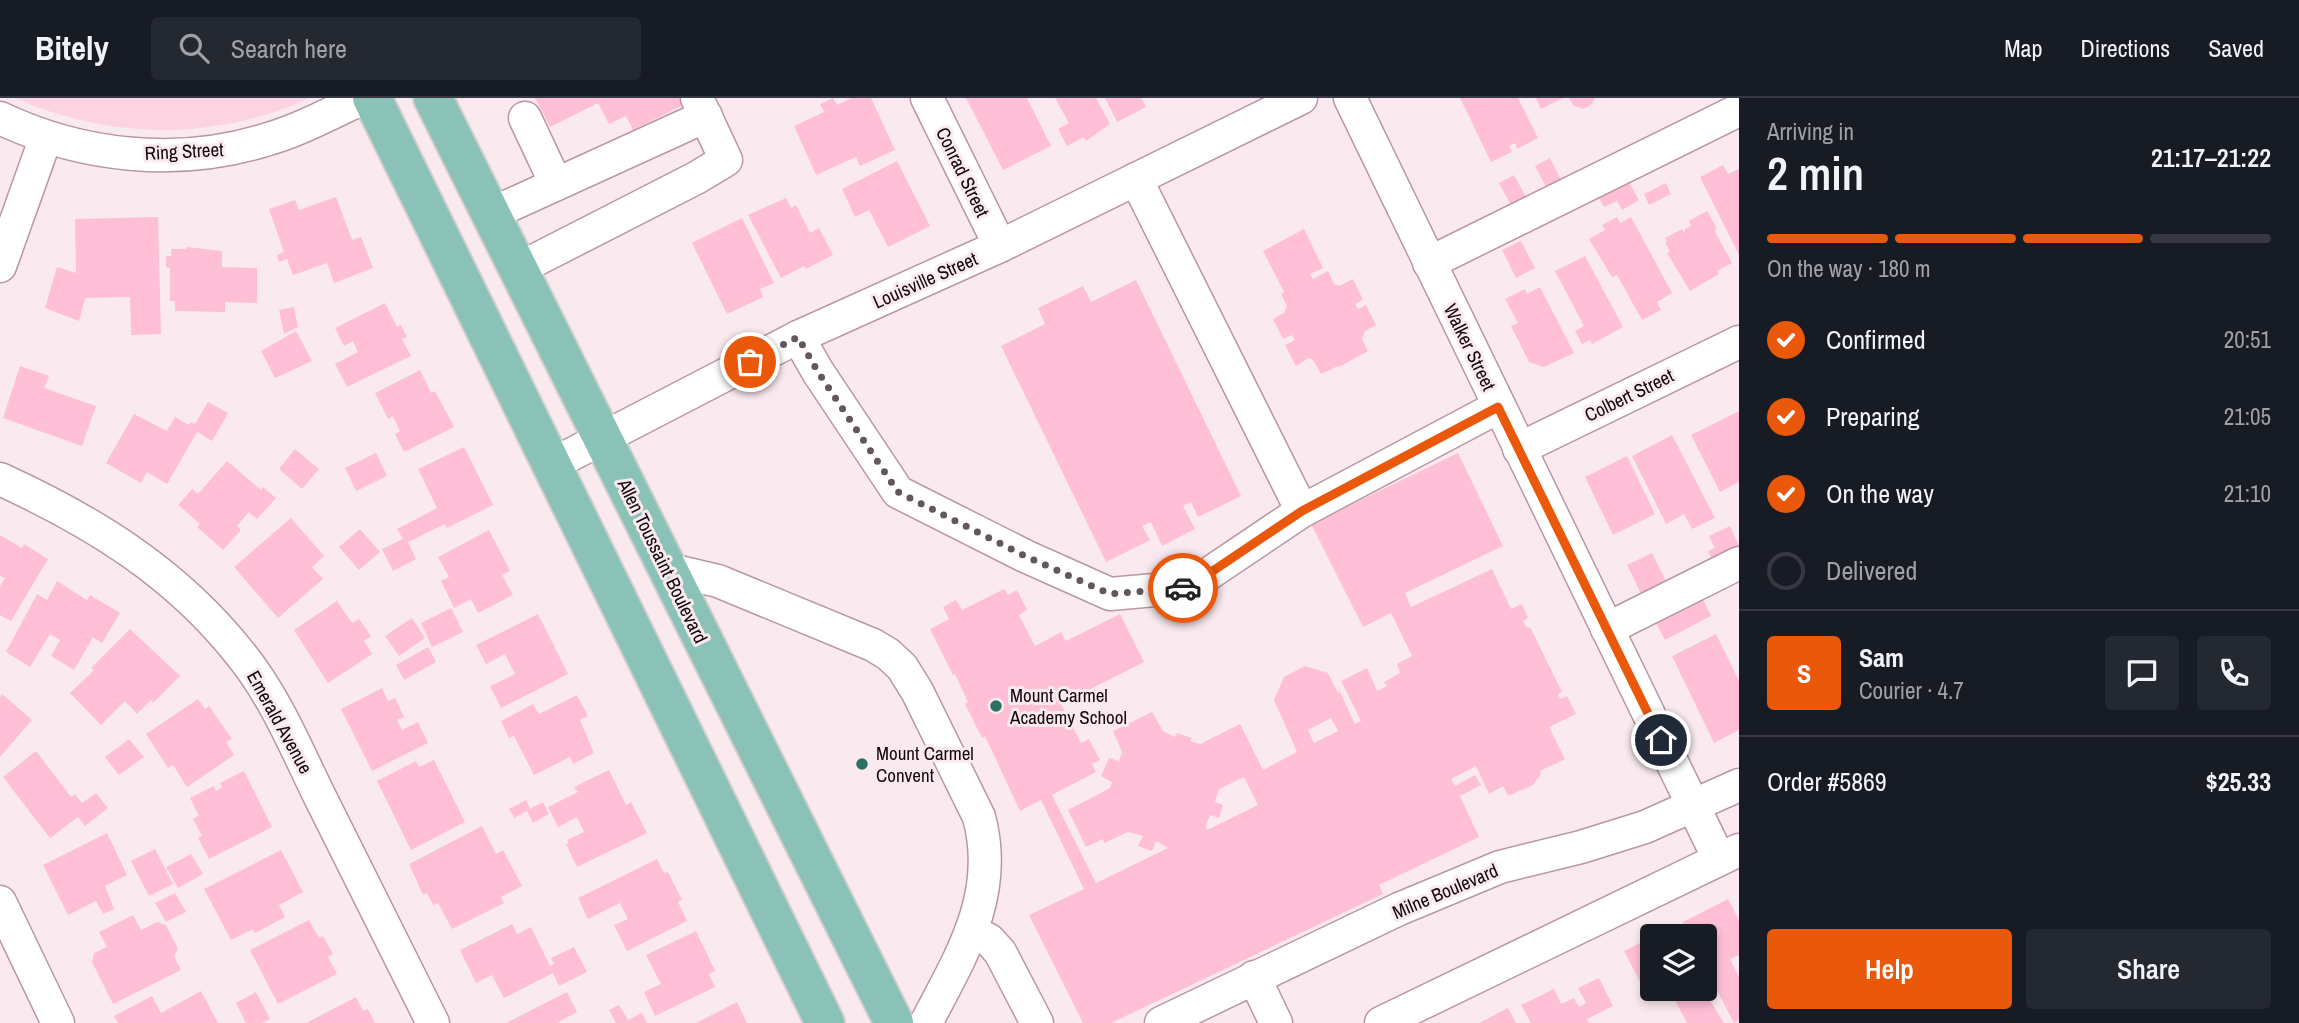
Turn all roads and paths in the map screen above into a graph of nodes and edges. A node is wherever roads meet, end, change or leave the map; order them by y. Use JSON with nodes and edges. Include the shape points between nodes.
{"nodes":[{"id":1,"x":363,"y":98,"type":"edge"},
{"id":2,"x":372,"y":98,"type":"edge"},
{"id":3,"x":433,"y":98,"type":"edge"},
{"id":4,"x":927,"y":98,"type":"edge"},
{"id":5,"x":1301,"y":98,"type":"edge"},
{"id":6,"x":1350,"y":98,"type":"edge"},
{"id":7,"x":701,"y":107,"type":"edge"},
{"id":8,"x":520,"y":108,"type":"edge"},
{"id":9,"x":1739,"y":110,"type":"edge"},
{"id":10,"x":0,"y":118,"type":"edge"},
{"id":11,"x":46,"y":137,"type":"junction"},
{"id":12,"x":1136,"y":179,"type":"junction"},
{"id":13,"x":556,"y":184,"type":"junction"},
{"id":14,"x":491,"y":214,"type":"junction"},
{"id":15,"x":1000,"y":246,"type":"junction"},
{"id":16,"x":1429,"y":263,"type":"junction"},
{"id":17,"x":0,"y":266,"type":"edge"},
{"id":18,"x":518,"y":269,"type":"junction"},
{"id":19,"x":537,"y":306,"type":"junction"},
{"id":20,"x":486,"y":333,"type":"junction"},
{"id":21,"x":798,"y":337,"type":"junction"},
{"id":22,"x":1739,"y":342,"type":"edge"},
{"id":23,"x":1498,"y":407,"type":"junction"},
{"id":24,"x":602,"y":438,"type":"junction"},
{"id":25,"x":1519,"y":449,"type":"junction"},
{"id":26,"x":551,"y":465,"type":"junction"},
{"id":27,"x":0,"y":479,"type":"edge"},
{"id":28,"x":1302,"y":511,"type":"junction"},
{"id":29,"x":1739,"y":563,"type":"edge"},
{"id":30,"x":667,"y":569,"type":"junction"},
{"id":31,"x":1607,"y":629,"type":"junction"},
{"id":32,"x":1739,"y":785,"type":"edge"},
{"id":33,"x":1694,"y":807,"type":"junction"},
{"id":34,"x":1729,"y":855,"type":"edge"},
{"id":35,"x":0,"y":902,"type":"edge"},
{"id":36,"x":971,"y":931,"type":"junction"},
{"id":37,"x":1254,"y":978,"type":"junction"},
{"id":38,"x":58,"y":1023,"type":"edge"},
{"id":39,"x":433,"y":1023,"type":"edge"},
{"id":40,"x":825,"y":1023,"type":"edge"},
{"id":41,"x":894,"y":1023,"type":"edge"},
{"id":42,"x":926,"y":1023,"type":"edge"},
{"id":43,"x":1037,"y":1023,"type":"edge"},
{"id":44,"x":1161,"y":1023,"type":"edge"},
{"id":45,"x":1276,"y":1023,"type":"edge"},
{"id":46,"x":1381,"y":1023,"type":"edge"}],
"edges":[{"from":1,"to":11,"type":"street","name":"Ring Street","via":[[295,130],[203,153],[129,154]]},
{"from":2,"to":20,"type":"main road"},
{"from":3,"to":14,"type":"main road","name":"Allen Toussaint Boulevard"},
{"from":4,"to":15,"type":"street","name":"Conrad Street"},
{"from":5,"to":12,"type":"street","name":"Louisville Street"},
{"from":6,"to":16,"type":"street","name":"Walker Street"},
{"from":7,"to":13,"type":"street"},
{"from":7,"to":18,"type":"street","via":[[726,160]]},
{"from":8,"to":13,"type":"street"},
{"from":9,"to":16,"type":"street"},
{"from":10,"to":11,"type":"street","name":"Ring Street"},
{"from":11,"to":17,"type":"street"},
{"from":12,"to":15,"type":"street","name":"Louisville Street"},
{"from":12,"to":28,"type":"street"},
{"from":13,"to":14,"type":"street"},
{"from":14,"to":18,"type":"main road","name":"Allen Toussaint Boulevard"},
{"from":15,"to":21,"type":"street","name":"Louisville Street"},
{"from":16,"to":23,"type":"street","name":"Walker Street"},
{"from":18,"to":19,"type":"main road","name":"Allen Toussaint Boulevard"},
{"from":19,"to":20,"type":"main road"},
{"from":19,"to":24,"type":"main road","name":"Allen Toussaint Boulevard"},
{"from":20,"to":26,"type":"main road"},
{"from":21,"to":24,"type":"street","name":"Louisville Street"},
{"from":21,"to":28,"type":"street","via":[[898,492],[1110,594],[1189,587]]},
{"from":22,"to":25,"type":"street","name":"Colbert Street"},
{"from":23,"to":25,"type":"street","name":"Walker Street"},
{"from":23,"to":28,"type":"street"},
{"from":24,"to":26,"type":"street","name":"Louisville Street"},
{"from":24,"to":30,"type":"main road","name":"Allen Toussaint Boulevard"},
{"from":25,"to":31,"type":"street","name":"Walker Street"},
{"from":26,"to":40,"type":"main road"},
{"from":27,"to":39,"type":"street","name":"Emerald Avenue","via":[[125,546],[181,591],[242,656],[281,720]]},
{"from":29,"to":31,"type":"street"},
{"from":30,"to":36,"type":"street","via":[[718,581],[844,632],[888,654],[902,667],[970,794],[985,838],[985,884]]},
{"from":30,"to":41,"type":"main road","name":"Allen Toussaint Boulevard"},
{"from":31,"to":33,"type":"street","name":"Walker Street"},
{"from":32,"to":33,"type":"street","name":"Milne Boulevard"},
{"from":33,"to":34,"type":"street","name":"Walker Street"},
{"from":33,"to":37,"type":"street","name":"Milne Boulevard","via":[[1594,843],[1500,867]]},
{"from":34,"to":46,"type":"street"},
{"from":35,"to":38,"type":"street"},
{"from":36,"to":42,"type":"street"},
{"from":36,"to":43,"type":"street","via":[[1000,952]]},
{"from":37,"to":44,"type":"street","name":"Milne Boulevard"},
{"from":37,"to":45,"type":"street"}]}
